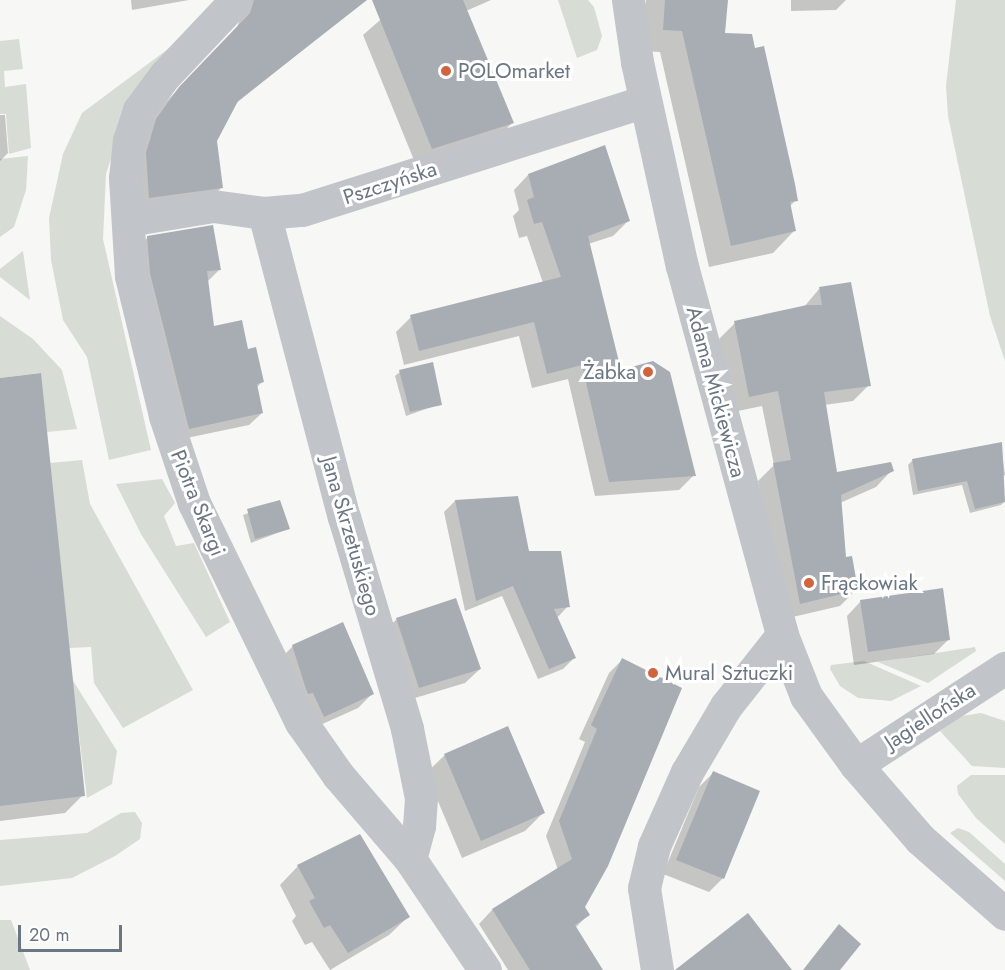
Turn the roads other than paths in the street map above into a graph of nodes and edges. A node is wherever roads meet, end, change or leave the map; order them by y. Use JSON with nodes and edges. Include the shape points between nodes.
{"nodes":[{"id":1,"x":236,"y":0,"type":"edge"},
{"id":2,"x":628,"y":0,"type":"edge"},
{"id":3,"x":645,"y":101,"type":"junction"},
{"id":4,"x":264,"y":213,"type":"junction"},
{"id":5,"x":128,"y":220,"type":"junction"},
{"id":6,"x":782,"y":635,"type":"junction"},
{"id":7,"x":1001,"y":678,"type":"edge"},
{"id":8,"x":856,"y":765,"type":"junction"},
{"id":9,"x":410,"y":859,"type":"junction"},
{"id":10,"x":1005,"y":914,"type":"edge"},
{"id":11,"x":485,"y":970,"type":"edge"},
{"id":12,"x":657,"y":970,"type":"edge"}],
"edges":[{"from":1,"to":5,"type":"street","name":"Piotra Skargi","via":[[165,75],[139,110],[129,140],[125,178]]},
{"from":2,"to":3,"type":"street","name":"Adama Mickiewicza"},
{"from":3,"to":4,"type":"street","name":"Pszczyńska","via":[[322,205]]},
{"from":3,"to":6,"type":"street","name":"Adama Mickiewicza","via":[[682,266]]},
{"from":4,"to":5,"type":"street","name":"Pszczyńska","via":[[213,206]]},
{"from":4,"to":9,"type":"street","name":"Jana Skrzetuskiego","via":[[344,516],[407,729],[421,798],[419,826]]},
{"from":5,"to":9,"type":"street","name":"Piotra Skargi","via":[[131,276],[165,416],[194,503],[301,722],[338,775]]},
{"from":6,"to":8,"type":"street","name":"Adama Mickiewicza","via":[[806,696]]},
{"from":6,"to":12,"type":"street","via":[[726,706],[687,772],[654,846],[644,888]]},
{"from":7,"to":8,"type":"street","name":"Jagiellońska"},
{"from":8,"to":10,"type":"street","name":"Adama Mickiewicza","via":[[920,838]]},
{"from":9,"to":11,"type":"street","name":"Piotra Skargi"}]}
